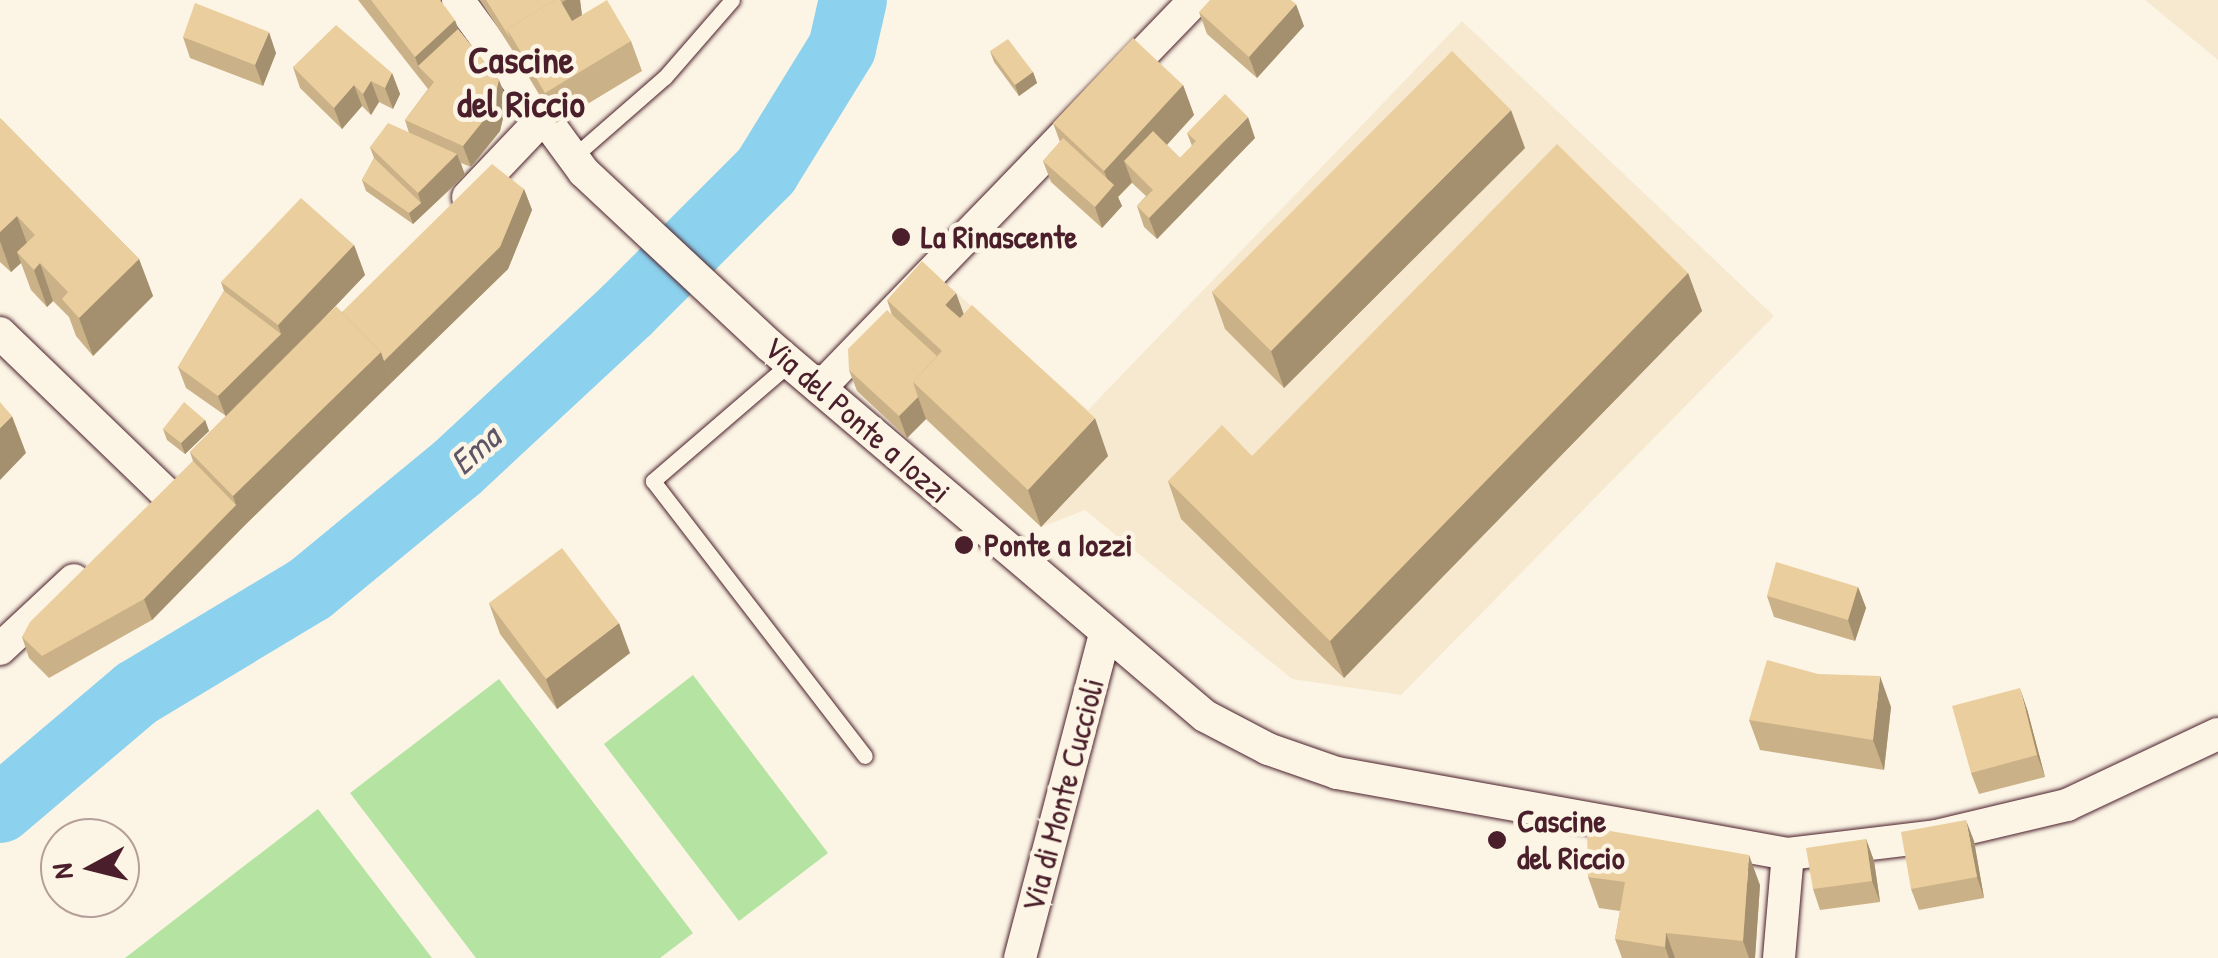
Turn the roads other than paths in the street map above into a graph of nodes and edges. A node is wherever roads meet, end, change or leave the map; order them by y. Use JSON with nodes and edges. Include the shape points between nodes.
{"nodes":[{"id":1,"x":458,"y":0,"type":"edge"},
{"id":2,"x":732,"y":0,"type":"edge"},
{"id":3,"x":1195,"y":0,"type":"edge"},
{"id":4,"x":540,"y":121,"type":"junction"},
{"id":5,"x":578,"y":165,"type":"junction"},
{"id":6,"x":446,"y":218,"type":"edge"},
{"id":7,"x":0,"y":333,"type":"edge"},
{"id":8,"x":779,"y":354,"type":"junction"},
{"id":9,"x":820,"y":388,"type":"junction"},
{"id":10,"x":139,"y":520,"type":"edge"},
{"id":11,"x":98,"y":558,"type":"edge"},
{"id":12,"x":1105,"y":633,"type":"junction"},
{"id":13,"x":0,"y":649,"type":"edge"},
{"id":14,"x":2218,"y":734,"type":"edge"},
{"id":15,"x":865,"y":756,"type":"dead end"},
{"id":16,"x":1788,"y":854,"type":"junction"},
{"id":17,"x":1020,"y":958,"type":"edge"},
{"id":18,"x":1779,"y":958,"type":"edge"}],
"edges":[{"from":1,"to":4,"type":"street","name":"Via del Ponte a Iozzi"},
{"from":2,"to":5,"type":"lane"},
{"from":3,"to":9,"type":"street"},
{"from":4,"to":5,"type":"street","name":"Via del Ponte a Iozzi"},
{"from":4,"to":6,"type":"street"},
{"from":5,"to":8,"type":"street","name":"Via del Ponte a Iozzi"},
{"from":7,"to":10,"type":"street","via":[[178,483]]},
{"from":8,"to":9,"type":"street","name":"Via del Ponte a Iozzi"},
{"from":8,"to":15,"type":"lane","via":[[653,481]]},
{"from":9,"to":12,"type":"street","name":"Via del Ponte a Iozzi"},
{"from":11,"to":13,"type":"street"},
{"from":12,"to":16,"type":"street","name":"Via del Ponte a Iozzi","via":[[1205,716],[1337,773]]},
{"from":12,"to":17,"type":"street","name":"Via di Monte Cuccioli"},
{"from":14,"to":16,"type":"street","name":"Via del Ponte a Iozzi","via":[[2067,805],[1936,836]]},
{"from":16,"to":18,"type":"street"}]}
